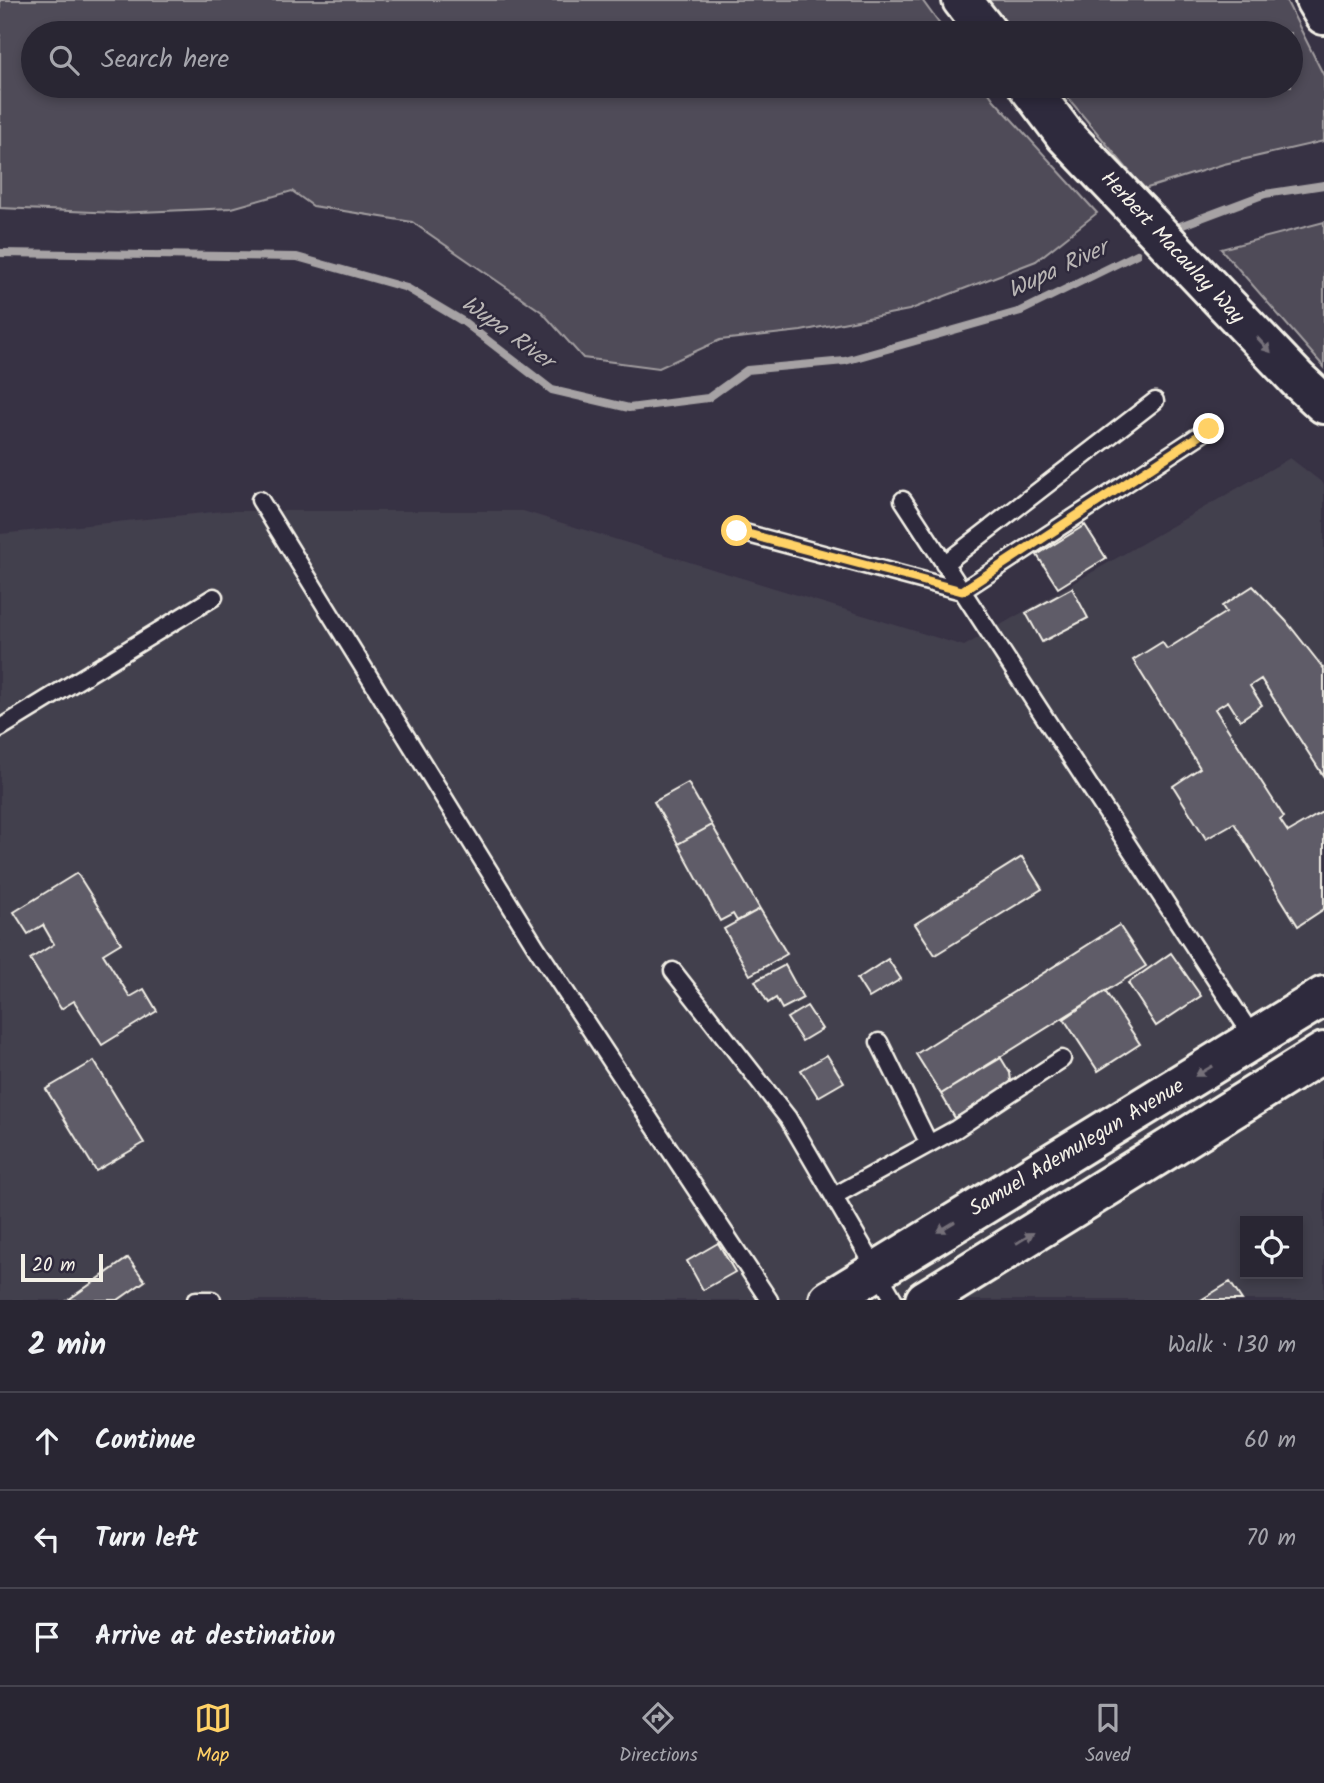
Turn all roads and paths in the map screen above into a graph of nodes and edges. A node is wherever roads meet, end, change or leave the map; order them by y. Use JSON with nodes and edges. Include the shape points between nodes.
{"nodes":[{"id":1,"x":962,"y":0,"type":"edge"},
{"id":2,"x":1315,"y":0,"type":"edge"},
{"id":3,"x":1324,"y":15,"type":"edge"},
{"id":4,"x":979,"y":21,"type":"edge"},
{"id":5,"x":1037,"y":98,"type":"edge"},
{"id":6,"x":1311,"y":392,"type":"edge"},
{"id":7,"x":1155,"y":401,"type":"dead end"},
{"id":8,"x":1209,"y":429,"type":"dead end"},
{"id":9,"x":260,"y":500,"type":"dead end"},
{"id":10,"x":903,"y":500,"type":"dead end"},
{"id":11,"x":737,"y":531,"type":"dead end"},
{"id":12,"x":944,"y":564,"type":"junction"},
{"id":13,"x":962,"y":591,"type":"junction"},
{"id":14,"x":214,"y":597,"type":"dead end"},
{"id":15,"x":0,"y":728,"type":"edge"},
{"id":16,"x":673,"y":971,"type":"dead end"},
{"id":17,"x":1324,"y":996,"type":"edge"},
{"id":18,"x":1255,"y":1040,"type":"junction"},
{"id":19,"x":879,"y":1042,"type":"dead end"},
{"id":20,"x":1324,"y":1052,"type":"edge"},
{"id":21,"x":1062,"y":1059,"type":"dead end"},
{"id":22,"x":929,"y":1144,"type":"junction"},
{"id":23,"x":834,"y":1196,"type":"junction"},
{"id":24,"x":886,"y":1284,"type":"edge"},
{"id":25,"x":195,"y":1300,"type":"edge"},
{"id":26,"x":212,"y":1300,"type":"edge"},
{"id":27,"x":769,"y":1300,"type":"edge"},
{"id":28,"x":829,"y":1300,"type":"edge"},
{"id":29,"x":925,"y":1300,"type":"edge"}],
"edges":[{"from":1,"to":4,"type":"main road"},
{"from":2,"to":3,"type":"main road"},
{"from":5,"to":6,"type":"main road","name":"Herbert Macaulay Way","one_way":true,"via":[[1065,135]]},
{"from":7,"to":12,"type":"lane"},
{"from":8,"to":13,"type":"lane"},
{"from":9,"to":27,"type":"lane","via":[[536,947]]},
{"from":10,"to":12,"type":"lane"},
{"from":11,"to":13,"type":"lane"},
{"from":12,"to":13,"type":"lane"},
{"from":13,"to":18,"type":"lane"},
{"from":14,"to":15,"type":"lane"},
{"from":16,"to":23,"type":"lane","via":[[788,1118]]},
{"from":17,"to":18,"type":"main road","name":"Samuel Ademulegun Avenue"},
{"from":18,"to":24,"type":"main road","name":"Samuel Ademulegun Avenue","one_way":true},
{"from":19,"to":22,"type":"lane"},
{"from":29,"to":20,"type":"main road","one_way":true},
{"from":21,"to":22,"type":"lane"},
{"from":22,"to":23,"type":"lane"},
{"from":23,"to":24,"type":"lane"},
{"from":24,"to":28,"type":"main road","name":"Samuel Ademulegun Avenue"},
{"from":25,"to":26,"type":"lane"}]}
